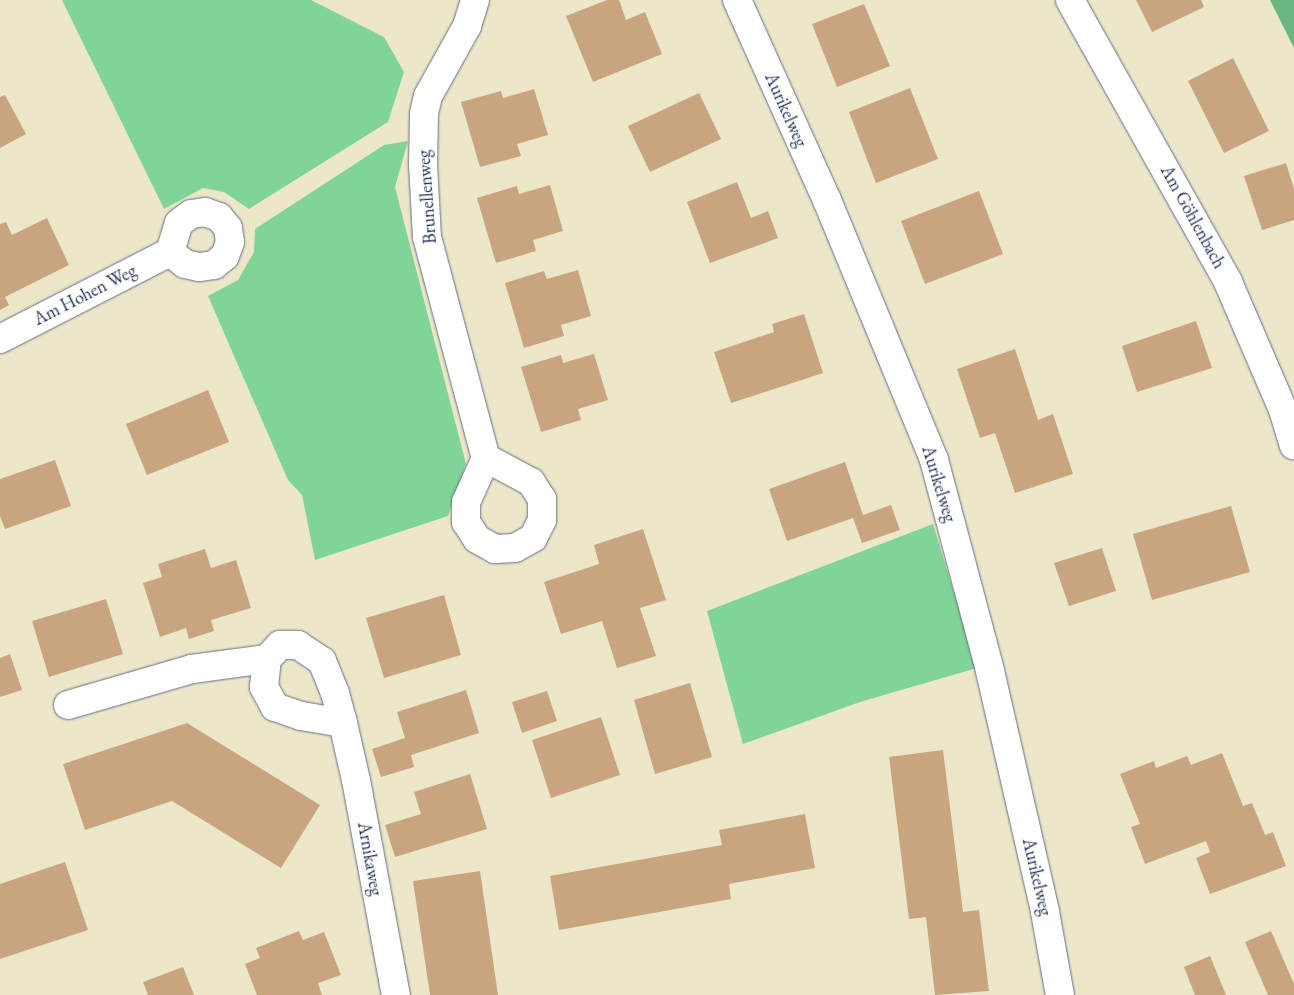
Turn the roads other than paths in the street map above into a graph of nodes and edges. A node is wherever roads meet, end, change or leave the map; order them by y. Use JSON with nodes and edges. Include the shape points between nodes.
{"nodes":[{"id":1,"x":475,"y":0,"type":"edge"},
{"id":2,"x":737,"y":0,"type":"edge"},
{"id":3,"x":1070,"y":0,"type":"edge"},
{"id":4,"x":170,"y":252,"type":"dead end"},
{"id":5,"x":0,"y":339,"type":"edge"},
{"id":6,"x":1294,"y":445,"type":"edge"},
{"id":7,"x":486,"y":458,"type":"dead end"},
{"id":8,"x":267,"y":659,"type":"junction"},
{"id":9,"x":68,"y":705,"type":"dead end"},
{"id":10,"x":343,"y":723,"type":"junction"},
{"id":11,"x":396,"y":995,"type":"edge"},
{"id":12,"x":1060,"y":995,"type":"edge"}],
"edges":[{"from":1,"to":7,"type":"street","name":"Brunellenweg","via":[[467,26],[428,96],[422,164],[428,237]]},
{"from":2,"to":12,"type":"street","name":"Aurikelweg","via":[[827,200],[934,460],[990,671],[1045,912]]},
{"from":3,"to":6,"type":"street","name":"Am Göhlenbach","via":[[1228,282],[1283,410]]},
{"from":4,"to":5,"type":"street","name":"Am Hohen Weg"},
{"from":8,"to":9,"type":"street","name":"Arnikaweg","via":[[192,670]]},
{"from":8,"to":10,"type":"street","via":[[264,686],[275,706],[300,716]]},
{"from":8,"to":10,"type":"street","name":"Arnikaweg","via":[[280,645],[298,645],[322,661]]},
{"from":10,"to":11,"type":"street","name":"Arnikaweg"}]}
